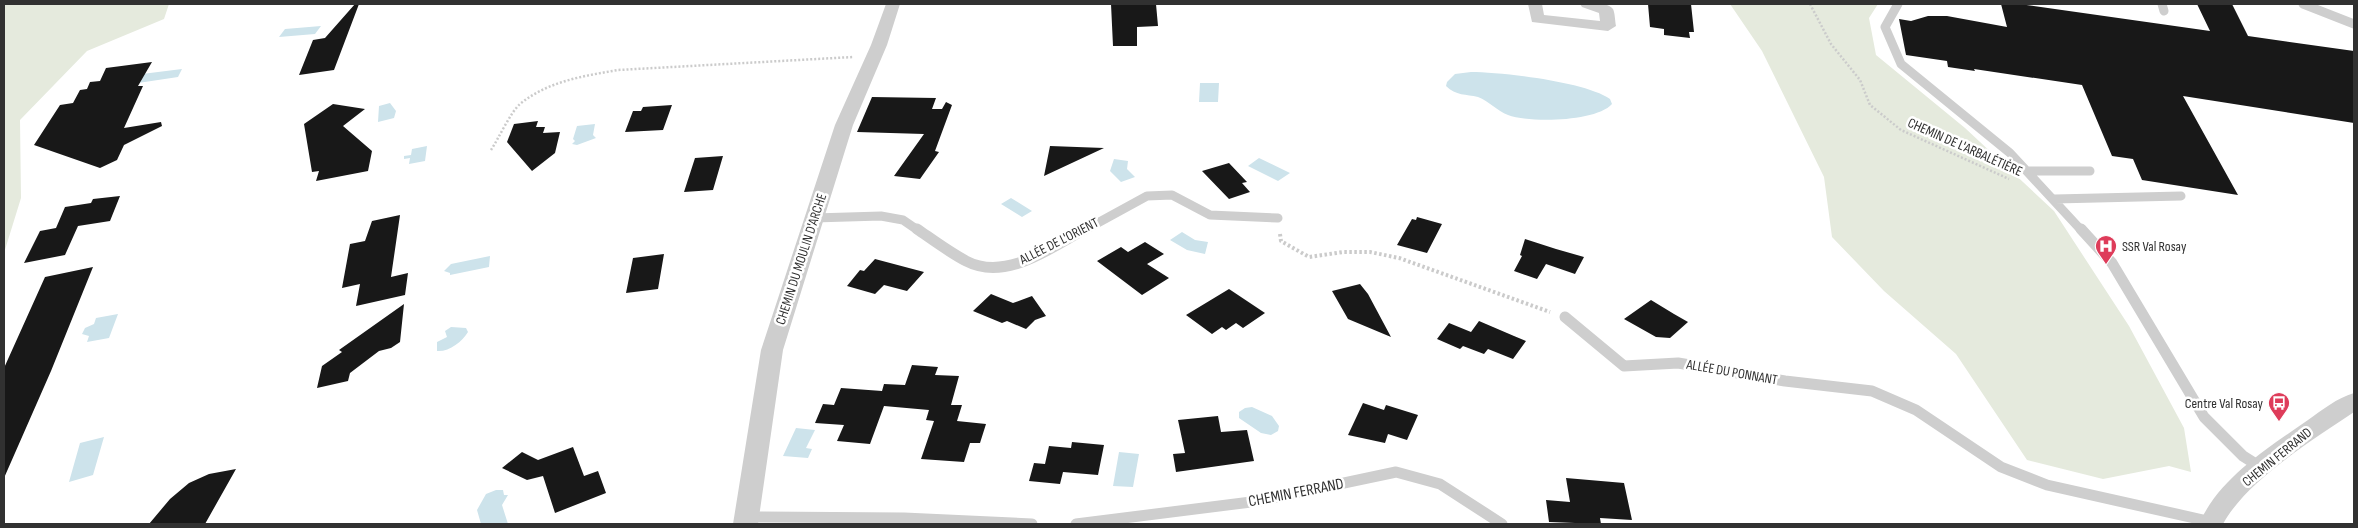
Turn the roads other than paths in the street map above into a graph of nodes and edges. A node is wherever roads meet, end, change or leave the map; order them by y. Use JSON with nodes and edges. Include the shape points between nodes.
{"nodes":[{"id":1,"x":893,"y":4,"type":"edge"},
{"id":2,"x":1534,"y":4,"type":"edge"},
{"id":3,"x":1587,"y":4,"type":"edge"},
{"id":4,"x":1898,"y":4,"type":"edge"},
{"id":5,"x":2302,"y":4,"type":"edge"},
{"id":6,"x":2354,"y":24,"type":"edge"},
{"id":7,"x":2028,"y":171,"type":"junction"},
{"id":8,"x":2090,"y":171,"type":"dead end"},
{"id":9,"x":2180,"y":196,"type":"dead end"},
{"id":10,"x":2055,"y":199,"type":"junction"},
{"id":11,"x":814,"y":218,"type":"junction"},
{"id":12,"x":1278,"y":218,"type":"road end"},
{"id":13,"x":1565,"y":317,"type":"road end"},
{"id":14,"x":2354,"y":400,"type":"edge"},
{"id":15,"x":2262,"y":468,"type":"junction"},
{"id":16,"x":745,"y":521,"type":"edge"},
{"id":17,"x":2211,"y":523,"type":"edge"},
{"id":18,"x":1032,"y":524,"type":"edge"},
{"id":19,"x":1076,"y":524,"type":"edge"},
{"id":20,"x":1502,"y":524,"type":"edge"}],
"edges":[{"from":1,"to":11,"type":"street","name":"CHEMIN DU MOULIN D'ARCHE","via":[[844,125]]},
{"from":2,"to":3,"type":"street","via":[[1537,19],[1608,26],[1606,10]]},
{"from":4,"to":7,"type":"lane","via":[[1885,27],[1902,64]]},
{"from":5,"to":6,"type":"lane"},
{"from":7,"to":8,"type":"lane"},
{"from":7,"to":10,"type":"lane"},
{"from":9,"to":10,"type":"lane"},
{"from":10,"to":15,"type":"lane","via":[[2112,263],[2204,417],[2243,456]]},
{"from":11,"to":12,"type":"lane","name":"ALLÉE DE L'ORIENT","via":[[881,216],[903,220],[968,262],[994,267],[1024,262],[1147,196],[1172,194],[1210,215]]},
{"from":11,"to":16,"type":"street","name":"CHEMIN DU MOULIN D'ARCHE","via":[[772,350]]},
{"from":13,"to":17,"type":"lane","name":"ALLÉE DU PONNANT","via":[[1624,366],[1678,363],[1785,382],[1872,391],[1916,410],[2001,467],[2047,485]]},
{"from":14,"to":15,"type":"street","name":"CHEMIN FERRAND","via":[[2303,434]]},
{"from":15,"to":17,"type":"street","name":"CHEMIN FERRAND","via":[[2225,501]]},
{"from":16,"to":18,"type":"lane","via":[[904,518]]},
{"from":19,"to":20,"type":"lane","name":"CHEMIN FERRAND","via":[[1259,502],[1396,472],[1440,484]]}]}
